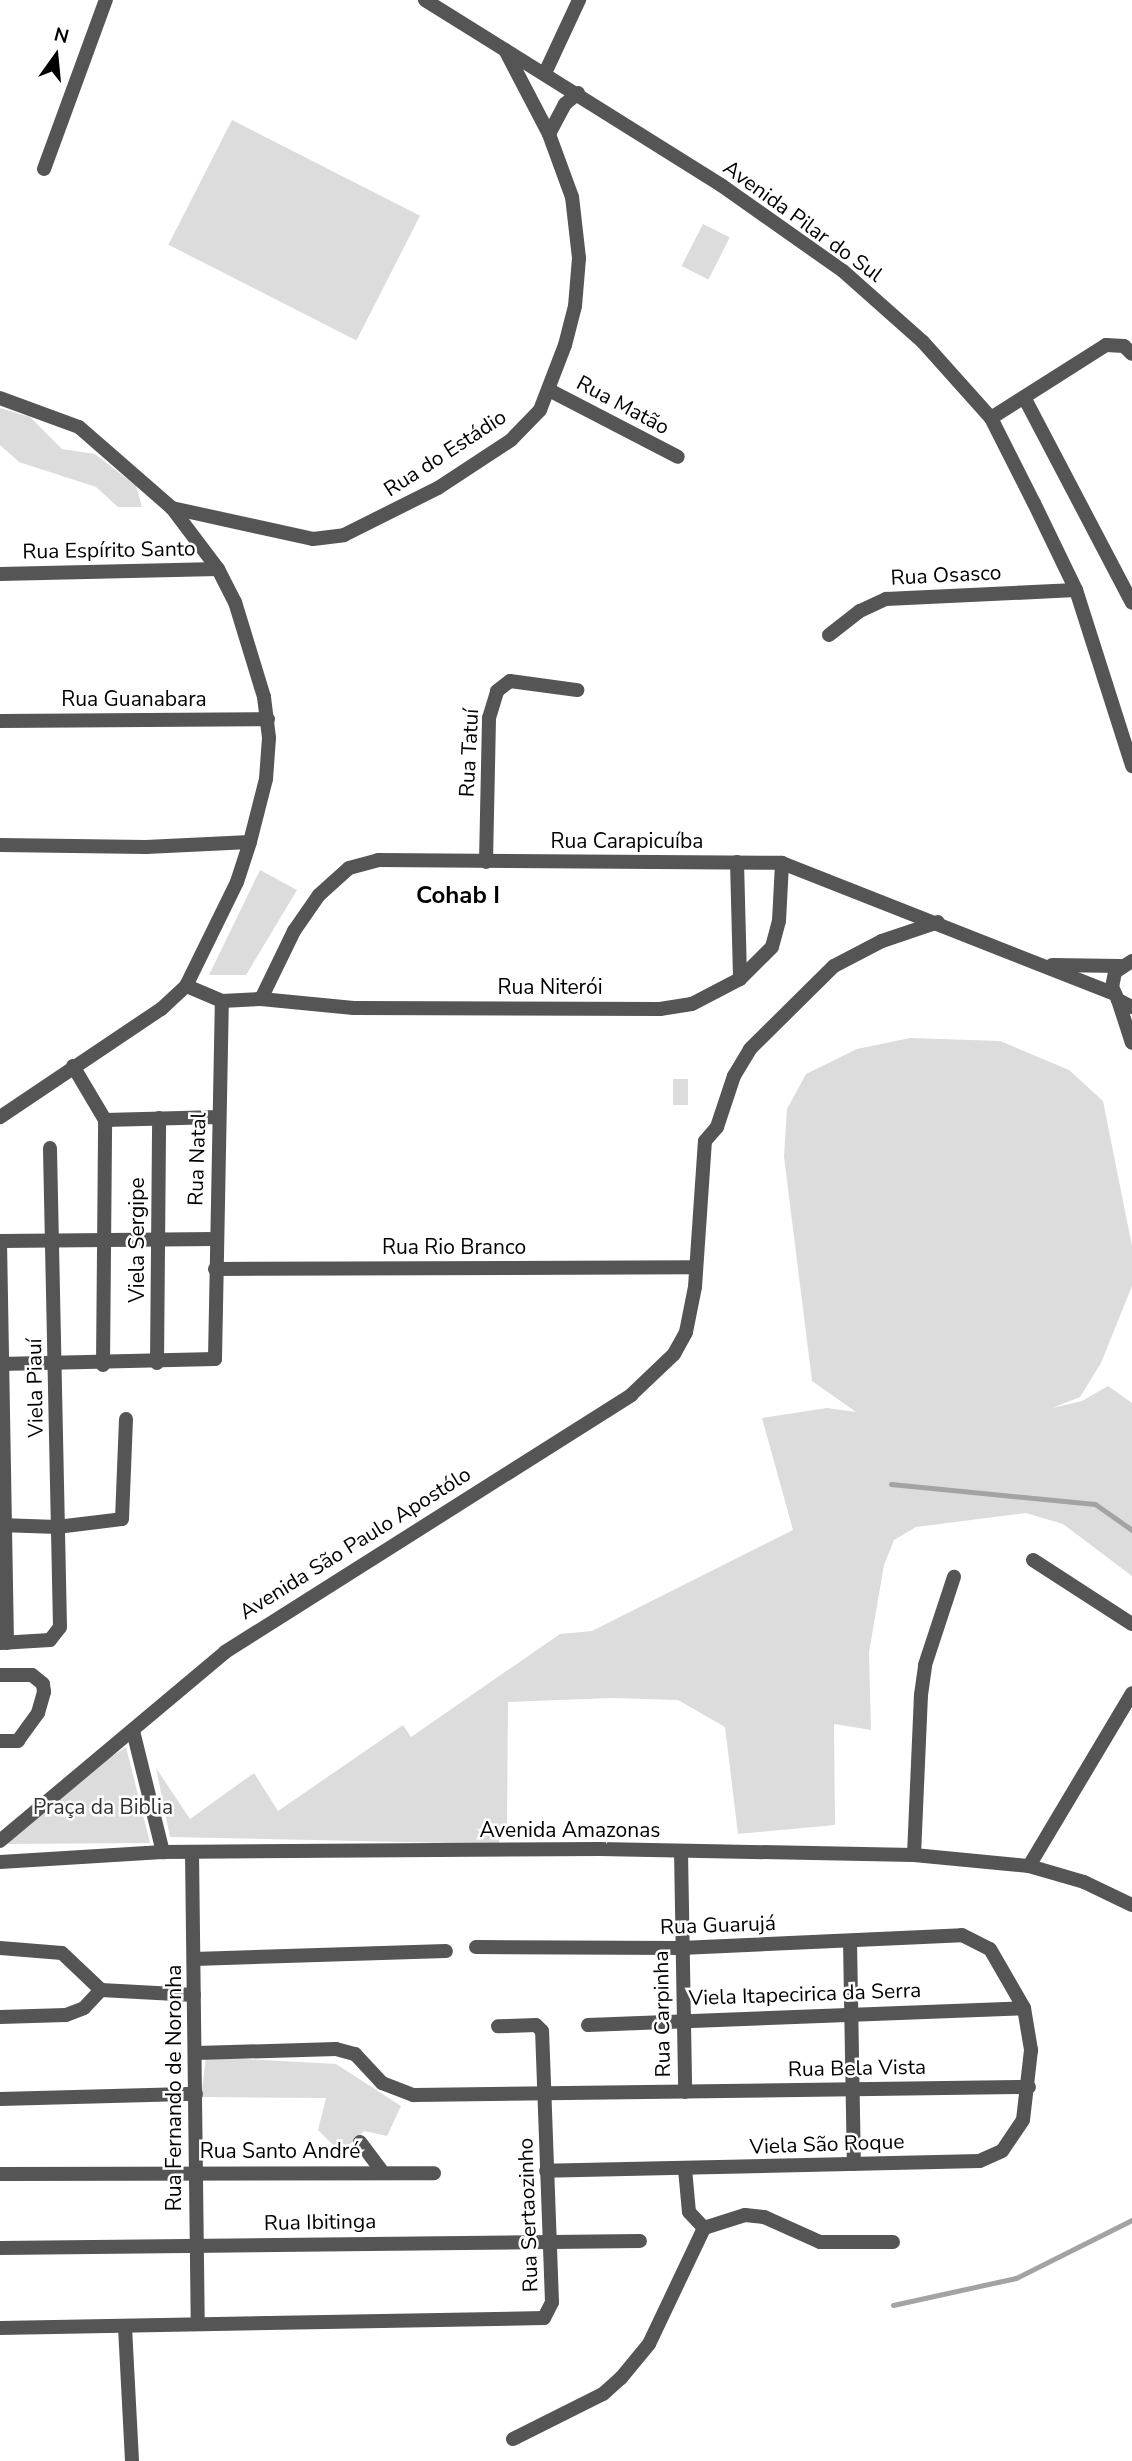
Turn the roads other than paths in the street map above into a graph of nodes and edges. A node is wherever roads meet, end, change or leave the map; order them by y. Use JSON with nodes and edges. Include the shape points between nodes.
{"nodes":[{"id":1,"x":106,"y":0,"type":"edge"},
{"id":2,"x":425,"y":0,"type":"edge"},
{"id":3,"x":579,"y":0,"type":"edge"},
{"id":4,"x":505,"y":50,"type":"junction"},
{"id":5,"x":545,"y":73,"type":"junction"},
{"id":6,"x":578,"y":93,"type":"junction"},
{"id":7,"x":550,"y":134,"type":"junction"},
{"id":8,"x":44,"y":169,"type":"dead end"},
{"id":9,"x":1132,"y":354,"type":"edge"},
{"id":10,"x":549,"y":390,"type":"junction"},
{"id":11,"x":0,"y":398,"type":"edge"},
{"id":12,"x":1025,"y":399,"type":"junction"},
{"id":13,"x":991,"y":418,"type":"junction"},
{"id":14,"x":678,"y":457,"type":"dead end"},
{"id":15,"x":172,"y":508,"type":"junction"},
{"id":16,"x":218,"y":569,"type":"junction"},
{"id":17,"x":0,"y":573,"type":"edge"},
{"id":18,"x":1076,"y":590,"type":"junction"},
{"id":19,"x":1132,"y":603,"type":"edge"},
{"id":20,"x":829,"y":635,"type":"dead end"},
{"id":21,"x":577,"y":690,"type":"dead end"},
{"id":22,"x":268,"y":719,"type":"junction"},
{"id":23,"x":0,"y":721,"type":"edge"},
{"id":24,"x":1132,"y":766,"type":"edge"},
{"id":25,"x":250,"y":842,"type":"junction"},
{"id":26,"x":0,"y":845,"type":"edge"},
{"id":27,"x":486,"y":862,"type":"junction"},
{"id":28,"x":737,"y":862,"type":"junction"},
{"id":29,"x":782,"y":863,"type":"junction"},
{"id":30,"x":938,"y":922,"type":"junction"},
{"id":31,"x":1126,"y":964,"type":"edge"},
{"id":32,"x":1048,"y":965,"type":"junction"},
{"id":33,"x":740,"y":979,"type":"junction"},
{"id":34,"x":186,"y":986,"type":"junction"},
{"id":35,"x":261,"y":999,"type":"junction"},
{"id":36,"x":222,"y":1001,"type":"junction"},
{"id":37,"x":1122,"y":1001,"type":"edge"},
{"id":38,"x":1132,"y":1043,"type":"edge"},
{"id":39,"x":73,"y":1066,"type":"junction"},
{"id":40,"x":0,"y":1117,"type":"edge"},
{"id":41,"x":219,"y":1117,"type":"junction"},
{"id":42,"x":159,"y":1118,"type":"junction"},
{"id":43,"x":105,"y":1120,"type":"junction"},
{"id":44,"x":50,"y":1148,"type":"dead end"},
{"id":45,"x":157,"y":1239,"type":"junction"},
{"id":46,"x":216,"y":1239,"type":"junction"},
{"id":47,"x":0,"y":1241,"type":"edge"},
{"id":48,"x":102,"y":1241,"type":"junction"},
{"id":49,"x":53,"y":1243,"type":"junction"},
{"id":50,"x":694,"y":1267,"type":"junction"},
{"id":51,"x":215,"y":1269,"type":"junction"},
{"id":52,"x":157,"y":1363,"type":"junction"},
{"id":53,"x":3,"y":1364,"type":"edge"},
{"id":54,"x":56,"y":1365,"type":"junction"},
{"id":55,"x":103,"y":1365,"type":"junction"},
{"id":56,"x":126,"y":1419,"type":"dead end"},
{"id":57,"x":3,"y":1525,"type":"edge"},
{"id":58,"x":57,"y":1527,"type":"junction"},
{"id":59,"x":1033,"y":1560,"type":"dead end"},
{"id":60,"x":954,"y":1577,"type":"dead end"},
{"id":61,"x":1132,"y":1624,"type":"edge"},
{"id":62,"x":4,"y":1643,"type":"edge"},
{"id":63,"x":0,"y":1675,"type":"edge"},
{"id":64,"x":1132,"y":1693,"type":"edge"},
{"id":65,"x":133,"y":1731,"type":"junction"},
{"id":66,"x":0,"y":1741,"type":"edge"},
{"id":67,"x":0,"y":1842,"type":"edge"},
{"id":68,"x":163,"y":1852,"type":"junction"},
{"id":69,"x":192,"y":1852,"type":"junction"},
{"id":70,"x":681,"y":1852,"type":"junction"},
{"id":71,"x":914,"y":1855,"type":"junction"},
{"id":72,"x":0,"y":1862,"type":"edge"},
{"id":73,"x":1029,"y":1866,"type":"junction"},
{"id":74,"x":1132,"y":1905,"type":"edge"},
{"id":75,"x":850,"y":1941,"type":"junction"},
{"id":76,"x":476,"y":1947,"type":"dead end"},
{"id":77,"x":0,"y":1948,"type":"edge"},
{"id":78,"x":681,"y":1948,"type":"junction"},
{"id":79,"x":446,"y":1951,"type":"dead end"},
{"id":80,"x":194,"y":1959,"type":"junction"},
{"id":81,"x":101,"y":1990,"type":"junction"},
{"id":82,"x":194,"y":1995,"type":"junction"},
{"id":83,"x":1024,"y":2008,"type":"junction"},
{"id":84,"x":849,"y":2014,"type":"junction"},
{"id":85,"x":0,"y":2017,"type":"edge"},
{"id":86,"x":681,"y":2018,"type":"junction"},
{"id":87,"x":588,"y":2025,"type":"dead end"},
{"id":88,"x":498,"y":2026,"type":"dead end"},
{"id":89,"x":196,"y":2053,"type":"junction"},
{"id":90,"x":1029,"y":2087,"type":"junction"},
{"id":91,"x":851,"y":2089,"type":"junction"},
{"id":92,"x":685,"y":2092,"type":"junction"},
{"id":93,"x":196,"y":2094,"type":"junction"},
{"id":94,"x":537,"y":2096,"type":"junction"},
{"id":95,"x":0,"y":2099,"type":"edge"},
{"id":96,"x":360,"y":2142,"type":"dead end"},
{"id":97,"x":854,"y":2164,"type":"junction"},
{"id":98,"x":680,"y":2169,"type":"junction"},
{"id":99,"x":196,"y":2171,"type":"junction"},
{"id":100,"x":546,"y":2171,"type":"junction"},
{"id":101,"x":383,"y":2172,"type":"junction"},
{"id":102,"x":435,"y":2172,"type":"dead end"},
{"id":103,"x":0,"y":2174,"type":"edge"},
{"id":104,"x":704,"y":2228,"type":"junction"},
{"id":105,"x":550,"y":2241,"type":"junction"},
{"id":106,"x":640,"y":2241,"type":"dead end"},
{"id":107,"x":893,"y":2242,"type":"dead end"},
{"id":108,"x":196,"y":2244,"type":"junction"},
{"id":109,"x":0,"y":2248,"type":"edge"},
{"id":110,"x":198,"y":2324,"type":"junction"},
{"id":111,"x":0,"y":2328,"type":"edge"},
{"id":112,"x":125,"y":2328,"type":"junction"},
{"id":113,"x":513,"y":2440,"type":"dead end"},
{"id":114,"x":132,"y":2461,"type":"edge"}],
"edges":[{"from":1,"to":8,"type":"street"},
{"from":2,"to":4,"type":"street","name":"Avenida Pilar do Sul"},
{"from":3,"to":5,"type":"street"},
{"from":4,"to":5,"type":"street","name":"Avenida Pilar do Sul"},
{"from":4,"to":7,"type":"street","name":"Rua do Estádio"},
{"from":5,"to":6,"type":"street","name":"Avenida Pilar do Sul"},
{"from":6,"to":7,"type":"street","via":[[565,104]]},
{"from":6,"to":13,"type":"street","name":"Avenida Pilar do Sul","via":[[843,271],[923,342]]},
{"from":7,"to":10,"type":"street","name":"Rua do Estádio","via":[[572,197],[579,258],[575,306]]},
{"from":9,"to":12,"type":"street","via":[[1118,344],[1105,345]]},
{"from":10,"to":14,"type":"street","name":"Rua Matão"},
{"from":10,"to":15,"type":"street","name":"Rua do Estádio","via":[[540,410],[511,440],[423,497],[344,536],[313,539]]},
{"from":11,"to":15,"type":"street","via":[[79,427]]},
{"from":12,"to":13,"type":"street"},
{"from":12,"to":19,"type":"street"},
{"from":13,"to":18,"type":"street","name":"Avenida Pilar do Sul"},
{"from":15,"to":16,"type":"street"},
{"from":16,"to":17,"type":"street","name":"Rua Espírito Santo"},
{"from":16,"to":22,"type":"street","via":[[254,657]]},
{"from":18,"to":20,"type":"street","name":"Rua Osasco","via":[[886,599],[867,606]]},
{"from":18,"to":24,"type":"street","name":"Avenida Pilar do Sul"},
{"from":21,"to":27,"type":"street","name":"Rua Tatuí","via":[[510,681],[497,691],[489,718]]},
{"from":22,"to":23,"type":"street","name":"Rua Guanabara"},
{"from":22,"to":25,"type":"street","via":[[267,779]]},
{"from":25,"to":26,"type":"street","via":[[146,847]]},
{"from":25,"to":34,"type":"street","via":[[226,905]]},
{"from":27,"to":28,"type":"street","name":"Rua Carapicuíba"},
{"from":27,"to":35,"type":"street","name":"Rua Carapicuíba","via":[[377,860],[349,867],[318,895],[293,931]]},
{"from":28,"to":29,"type":"street","name":"Rua Carapicuíba"},
{"from":28,"to":33,"type":"street"},
{"from":29,"to":30,"type":"street","name":"Rua Carapicuíba"},
{"from":29,"to":33,"type":"street","name":"Rua Niterói","via":[[777,934],[764,958]]},
{"from":30,"to":32,"type":"street","name":"Rua Carapicuíba"},
{"from":30,"to":50,"type":"street","name":"Avenida São Paulo Apostólo","via":[[882,941],[834,966],[750,1049],[734,1076],[717,1126],[705,1141]]},
{"from":31,"to":32,"type":"street","name":"Rua Carapicuíba"},
{"from":31,"to":37,"type":"street","via":[[1112,979]]},
{"from":32,"to":37,"type":"street","name":"Rua Carapicuíba"},
{"from":33,"to":35,"type":"street","name":"Rua Niterói","via":[[705,1000],[660,1009],[354,1008]]},
{"from":34,"to":36,"type":"street"},
{"from":34,"to":39,"type":"street","via":[[161,1009]]},
{"from":35,"to":36,"type":"street","name":"Rua Niterói"},
{"from":36,"to":41,"type":"street","name":"Rua Natal"},
{"from":37,"to":38,"type":"street"},
{"from":39,"to":40,"type":"street"},
{"from":39,"to":43,"type":"street"},
{"from":41,"to":42,"type":"street"},
{"from":41,"to":46,"type":"street","name":"Rua Natal"},
{"from":42,"to":43,"type":"street"},
{"from":42,"to":45,"type":"street","name":"Viela Sergipe"},
{"from":43,"to":48,"type":"street"},
{"from":44,"to":49,"type":"street","name":"Viela Piauí"},
{"from":45,"to":46,"type":"street"},
{"from":45,"to":48,"type":"street"},
{"from":45,"to":52,"type":"street","name":"Viela Sergipe"},
{"from":46,"to":51,"type":"street","name":"Rua Natal"},
{"from":47,"to":49,"type":"street"},
{"from":47,"to":53,"type":"street"},
{"from":48,"to":49,"type":"street"},
{"from":48,"to":55,"type":"street"},
{"from":49,"to":54,"type":"street","name":"Viela Piauí"},
{"from":50,"to":51,"type":"street","name":"Rua Rio Branco"},
{"from":50,"to":65,"type":"street","name":"Avenida São Paulo Apostólo","via":[[686,1332],[674,1354],[631,1395],[286,1610],[225,1652]]},
{"from":51,"to":52,"type":"street","name":"Rua Natal","via":[[215,1359]]},
{"from":52,"to":55,"type":"street"},
{"from":53,"to":54,"type":"street"},
{"from":53,"to":57,"type":"street"},
{"from":54,"to":55,"type":"street"},
{"from":54,"to":58,"type":"street","name":"Viela Piauí"},
{"from":56,"to":58,"type":"street","via":[[124,1516],[117,1523]]},
{"from":57,"to":58,"type":"street"},
{"from":57,"to":62,"type":"street"},
{"from":58,"to":62,"type":"street","name":"Viela Piauí","via":[[60,1627],[50,1640]]},
{"from":59,"to":61,"type":"street"},
{"from":60,"to":71,"type":"street","via":[[925,1665]]},
{"from":63,"to":66,"type":"street","via":[[32,1675],[43,1684],[38,1713],[18,1741]]},
{"from":64,"to":73,"type":"street"},
{"from":65,"to":67,"type":"street","name":"Avenida São Paulo Apostólo"},
{"from":65,"to":68,"type":"street"},
{"from":68,"to":69,"type":"street","name":"Avenida Amazonas"},
{"from":68,"to":72,"type":"street","name":"Avenida Amazonas"},
{"from":69,"to":70,"type":"street","name":"Avenida Amazonas"},
{"from":69,"to":80,"type":"street","name":"Rua Fernando de Noronha"},
{"from":70,"to":71,"type":"street","name":"Avenida Amazonas"},
{"from":70,"to":78,"type":"street","name":"Rua Carpinha"},
{"from":71,"to":73,"type":"street","name":"Avenida Amazonas"},
{"from":73,"to":74,"type":"street","name":"Avenida Amazonas","via":[[1084,1882]]},
{"from":75,"to":78,"type":"street","name":"Rua Guarujá"},
{"from":75,"to":83,"type":"street","name":"Rua Guarujá","via":[[962,1936],[990,1949]]},
{"from":75,"to":84,"type":"street"},
{"from":76,"to":78,"type":"street","name":"Rua Guarujá"},
{"from":77,"to":81,"type":"street","via":[[62,1953]]},
{"from":78,"to":86,"type":"street","name":"Rua Carpinha"},
{"from":79,"to":80,"type":"street"},
{"from":80,"to":82,"type":"street","name":"Rua Fernando de Noronha"},
{"from":81,"to":82,"type":"street"},
{"from":81,"to":85,"type":"street","via":[[84,2008],[66,2015]]},
{"from":82,"to":89,"type":"street","name":"Rua Fernando de Noronha"},
{"from":83,"to":84,"type":"street","name":"Viela Itapecirica da Serra"},
{"from":83,"to":90,"type":"street","via":[[1031,2050]]},
{"from":84,"to":86,"type":"street","name":"Viela Itapecirica da Serra"},
{"from":84,"to":91,"type":"street"},
{"from":86,"to":87,"type":"street","name":"Viela Itapecirica da Serra"},
{"from":86,"to":92,"type":"street","name":"Rua Carpinha"},
{"from":88,"to":94,"type":"street","name":"Rua Sertaozinho","via":[[536,2025],[542,2031]]},
{"from":89,"to":93,"type":"street","name":"Rua Fernando de Noronha"},
{"from":89,"to":94,"type":"street","name":"Rua Bela Vista","via":[[336,2049],[355,2054],[382,2083],[414,2095]]},
{"from":90,"to":91,"type":"street","name":"Rua Bela Vista"},
{"from":90,"to":97,"type":"street","name":"Viela São Roque","via":[[1023,2120],[1012,2140],[980,2161]]},
{"from":91,"to":92,"type":"street","name":"Rua Bela Vista"},
{"from":91,"to":97,"type":"street"},
{"from":92,"to":94,"type":"street","name":"Rua Bela Vista"},
{"from":93,"to":95,"type":"street"},
{"from":93,"to":99,"type":"street","name":"Rua Fernando de Noronha"},
{"from":94,"to":100,"type":"street","name":"Rua Sertaozinho"},
{"from":96,"to":101,"type":"street"},
{"from":97,"to":98,"type":"street","name":"Viela São Roque"},
{"from":98,"to":100,"type":"street"},
{"from":98,"to":104,"type":"street","via":[[689,2212]]},
{"from":99,"to":101,"type":"street","name":"Rua Santo André"},
{"from":99,"to":103,"type":"street","name":"Rua Santo André"},
{"from":99,"to":108,"type":"street","name":"Rua Fernando de Noronha"},
{"from":100,"to":105,"type":"street","name":"Rua Sertaozinho"},
{"from":101,"to":102,"type":"street","name":"Rua Santo André"},
{"from":104,"to":107,"type":"street","via":[[735,2217],[764,2217],[820,2242]]},
{"from":104,"to":113,"type":"street","via":[[649,2344],[621,2378],[603,2395]]},
{"from":105,"to":106,"type":"street","name":"Rua Ibitinga"},
{"from":105,"to":108,"type":"street","name":"Rua Ibitinga"},
{"from":105,"to":110,"type":"street","name":"Rua Sertaozinho","via":[[552,2308],[544,2318]]},
{"from":108,"to":109,"type":"street","name":"Rua Ibitinga"},
{"from":108,"to":110,"type":"street","name":"Rua Fernando de Noronha"},
{"from":110,"to":112,"type":"street"},
{"from":111,"to":112,"type":"street"},
{"from":112,"to":114,"type":"street"}]}
